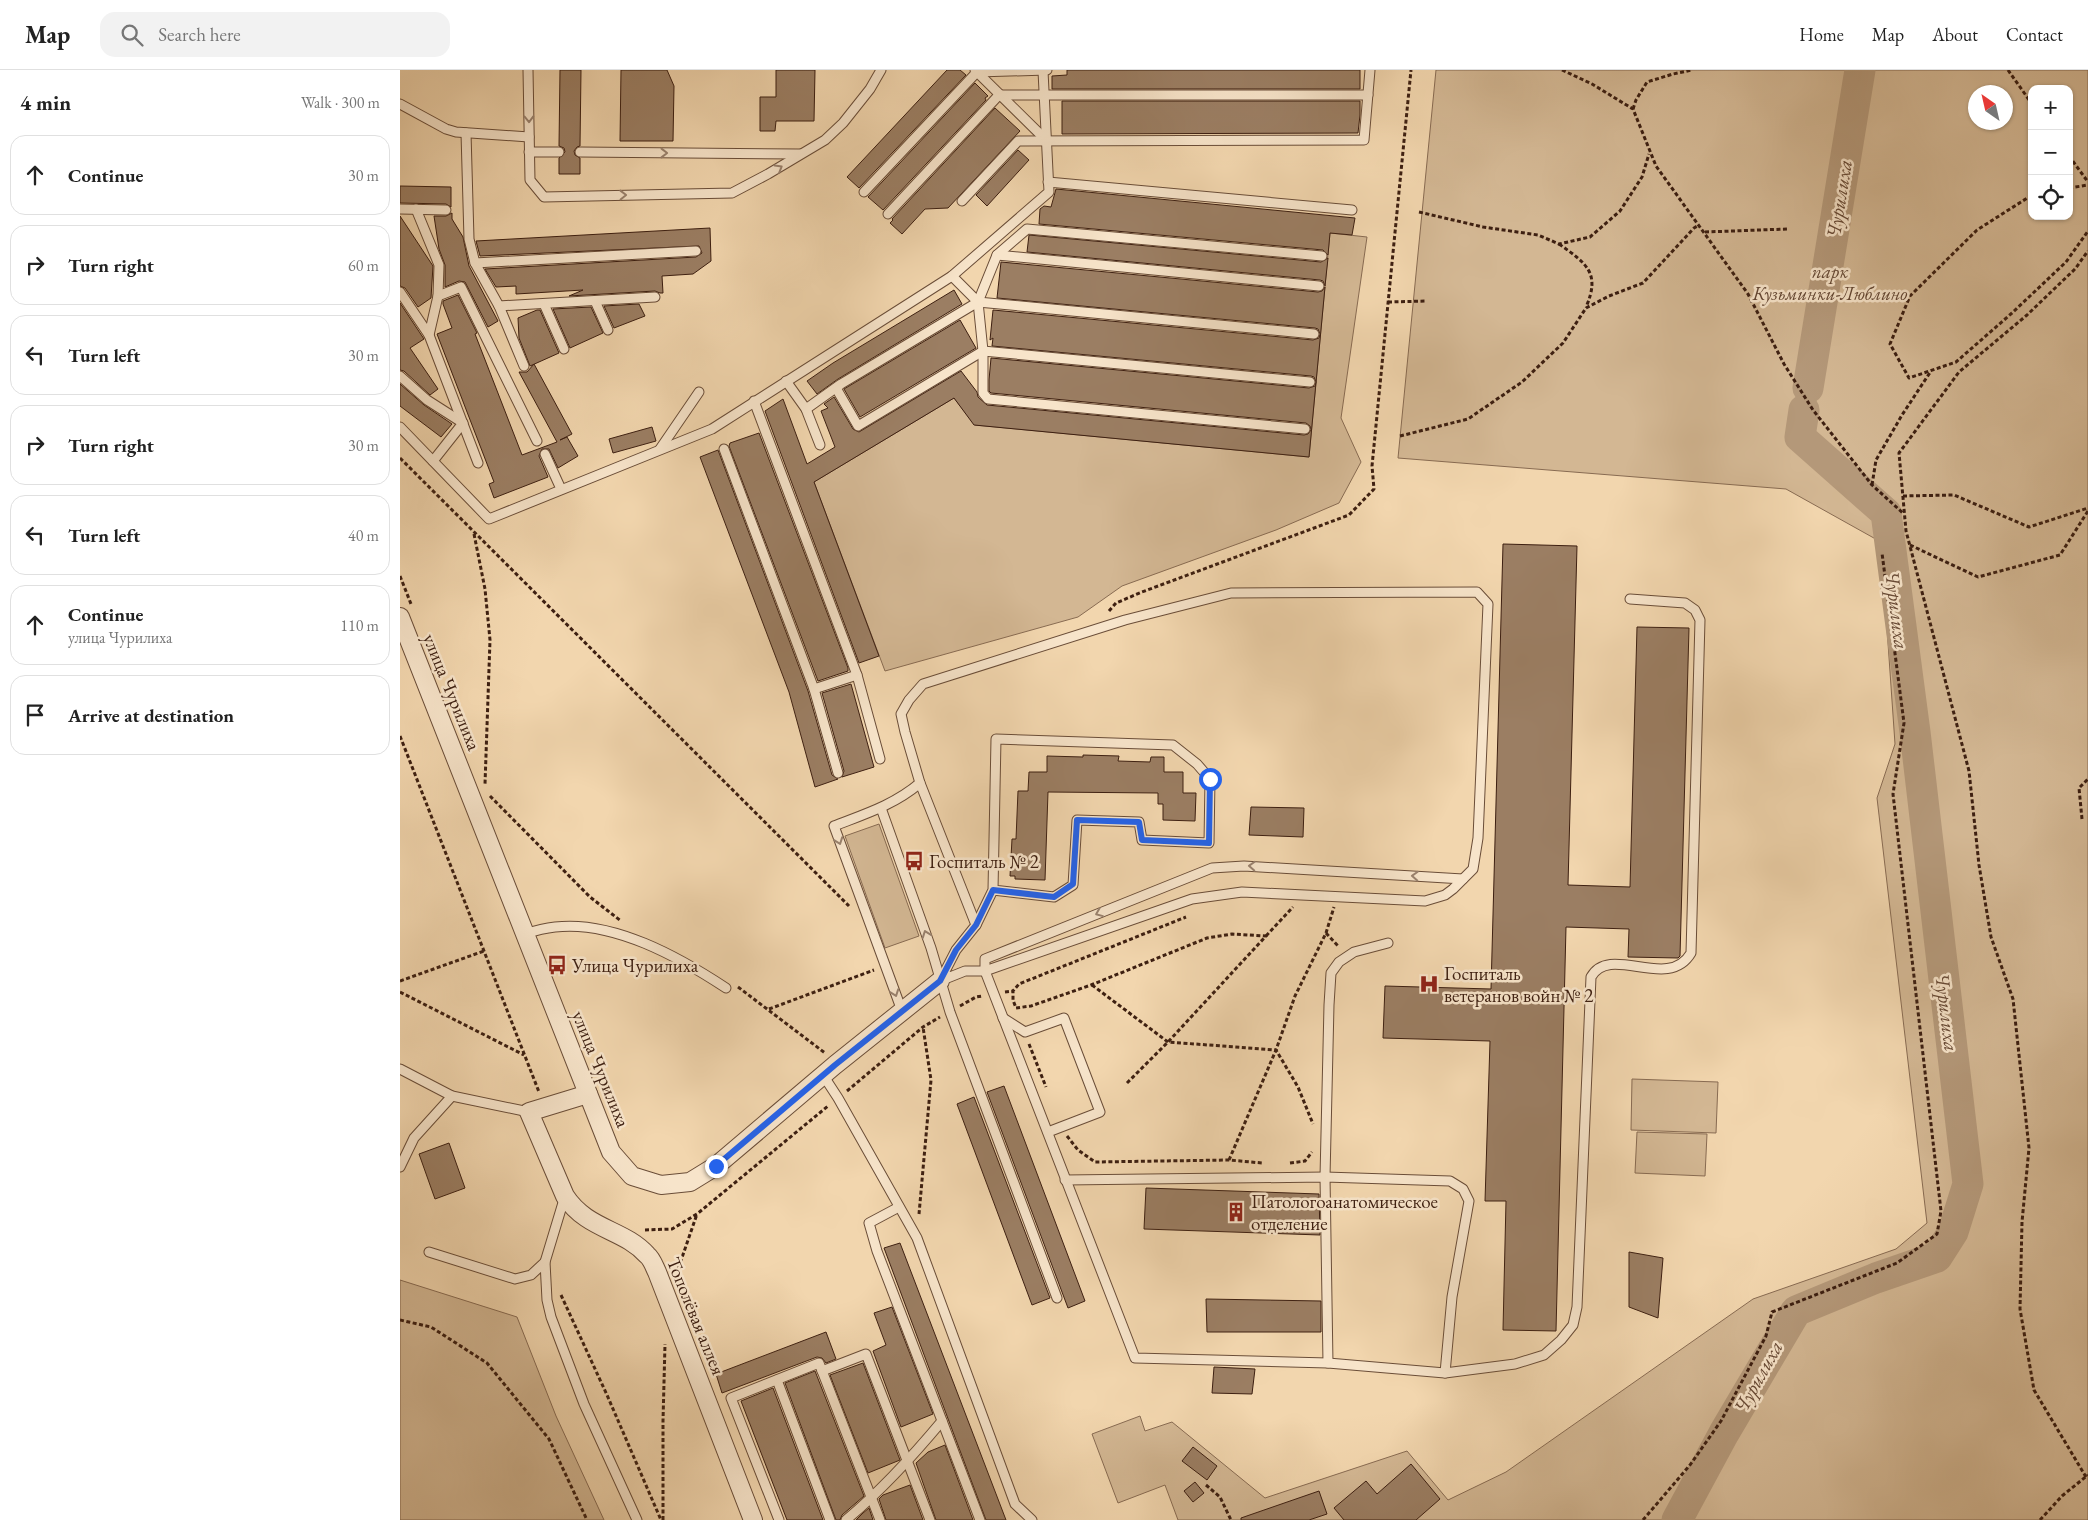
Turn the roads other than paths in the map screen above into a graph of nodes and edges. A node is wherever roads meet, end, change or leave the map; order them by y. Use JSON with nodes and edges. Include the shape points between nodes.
{"nodes":[{"id":1,"x":528,"y":70,"type":"edge"},
{"id":2,"x":881,"y":70,"type":"edge"},
{"id":3,"x":1370,"y":70,"type":"edge"},
{"id":4,"x":976,"y":71,"type":"edge"},
{"id":5,"x":1045,"y":71,"type":"edge"},
{"id":6,"x":1000,"y":95,"type":"junction"},
{"id":7,"x":1044,"y":95,"type":"junction"},
{"id":8,"x":1368,"y":95,"type":"junction"},
{"id":9,"x":400,"y":104,"type":"edge"},
{"id":10,"x":466,"y":132,"type":"junction"},
{"id":11,"x":529,"y":137,"type":"junction"},
{"id":12,"x":1046,"y":141,"type":"junction"},
{"id":13,"x":529,"y":152,"type":"junction"},
{"id":14,"x":560,"y":152,"type":"dead end"},
{"id":15,"x":580,"y":152,"type":"dead end"},
{"id":16,"x":802,"y":154,"type":"junction"},
{"id":17,"x":1048,"y":182,"type":"junction"},
{"id":18,"x":864,"y":192,"type":"dead end"},
{"id":19,"x":962,"y":201,"type":"dead end"},
{"id":20,"x":400,"y":209,"type":"edge"},
{"id":21,"x":416,"y":209,"type":"junction"},
{"id":22,"x":446,"y":210,"type":"dead end"},
{"id":23,"x":1352,"y":210,"type":"dead end"},
{"id":24,"x":888,"y":214,"type":"dead end"},
{"id":25,"x":696,"y":251,"type":"dead end"},
{"id":26,"x":997,"y":255,"type":"junction"},
{"id":27,"x":1322,"y":256,"type":"dead end"},
{"id":28,"x":475,"y":263,"type":"junction"},
{"id":29,"x":952,"y":276,"type":"junction"},
{"id":30,"x":1319,"y":286,"type":"dead end"},
{"id":31,"x":400,"y":292,"type":"edge"},
{"id":32,"x":438,"y":296,"type":"junction"},
{"id":33,"x":655,"y":297,"type":"dead end"},
{"id":34,"x":595,"y":301,"type":"junction"},
{"id":35,"x":978,"y":302,"type":"junction"},
{"id":36,"x":544,"y":304,"type":"junction"},
{"id":37,"x":499,"y":306,"type":"junction"},
{"id":38,"x":608,"y":330,"type":"dead end"},
{"id":39,"x":429,"y":334,"type":"junction"},
{"id":40,"x":1314,"y":334,"type":"dead end"},
{"id":41,"x":564,"y":349,"type":"dead end"},
{"id":42,"x":983,"y":351,"type":"junction"},
{"id":43,"x":524,"y":366,"type":"dead end"},
{"id":44,"x":400,"y":376,"type":"edge"},
{"id":45,"x":786,"y":381,"type":"junction"},
{"id":46,"x":1310,"y":382,"type":"dead end"},
{"id":47,"x":836,"y":388,"type":"junction"},
{"id":48,"x":699,"y":392,"type":"dead end"},
{"id":49,"x":754,"y":401,"type":"junction"},
{"id":50,"x":806,"y":409,"type":"junction"},
{"id":51,"x":463,"y":423,"type":"junction"},
{"id":52,"x":400,"y":427,"type":"edge"},
{"id":53,"x":1305,"y":429,"type":"dead end"},
{"id":54,"x":537,"y":442,"type":"dead end"},
{"id":55,"x":820,"y":445,"type":"dead end"},
{"id":56,"x":724,"y":448,"type":"dead end"},
{"id":57,"x":660,"y":449,"type":"junction"},
{"id":58,"x":545,"y":454,"type":"dead end"},
{"id":59,"x":433,"y":461,"type":"junction"},
{"id":60,"x":478,"y":464,"type":"dead end"},
{"id":61,"x":561,"y":490,"type":"junction"},
{"id":62,"x":1630,"y":599,"type":"dead end"},
{"id":63,"x":407,"y":615,"type":"edge"},
{"id":64,"x":857,"y":675,"type":"junction"},
{"id":65,"x":814,"y":689,"type":"junction"},
{"id":66,"x":880,"y":759,"type":"dead end"},
{"id":67,"x":838,"y":773,"type":"dead end"},
{"id":68,"x":920,"y":784,"type":"junction"},
{"id":69,"x":881,"y":808,"type":"junction"},
{"id":70,"x":1463,"y":879,"type":"junction"},
{"id":71,"x":993,"y":890,"type":"junction"},
{"id":72,"x":976,"y":925,"type":"junction"},
{"id":73,"x":525,"y":934,"type":"junction"},
{"id":74,"x":1388,"y":943,"type":"dead end"},
{"id":75,"x":985,"y":971,"type":"junction"},
{"id":76,"x":940,"y":981,"type":"junction"},
{"id":77,"x":728,"y":985,"type":"road end"},
{"id":78,"x":902,"y":1011,"type":"junction"},
{"id":79,"x":1003,"y":1018,"type":"junction"},
{"id":80,"x":400,"y":1069,"type":"edge"},
{"id":81,"x":823,"y":1075,"type":"junction"},
{"id":82,"x":588,"y":1094,"type":"junction"},
{"id":83,"x":452,"y":1096,"type":"junction"},
{"id":84,"x":537,"y":1110,"type":"junction"},
{"id":85,"x":1048,"y":1132,"type":"junction"},
{"id":86,"x":400,"y":1167,"type":"edge"},
{"id":87,"x":1325,"y":1177,"type":"junction"},
{"id":88,"x":1065,"y":1180,"type":"junction"},
{"id":89,"x":565,"y":1196,"type":"junction"},
{"id":90,"x":899,"y":1207,"type":"junction"},
{"id":91,"x":430,"y":1252,"type":"dead end"},
{"id":92,"x":545,"y":1262,"type":"junction"},
{"id":93,"x":1057,"y":1298,"type":"dead end"},
{"id":94,"x":1328,"y":1363,"type":"junction"},
{"id":95,"x":822,"y":1370,"type":"junction"},
{"id":96,"x":1445,"y":1373,"type":"junction"},
{"id":97,"x":777,"y":1380,"type":"junction"},
{"id":98,"x":942,"y":1421,"type":"junction"},
{"id":99,"x":908,"y":1462,"type":"junction"},
{"id":100,"x":872,"y":1499,"type":"junction"},
{"id":101,"x":637,"y":1520,"type":"edge"},
{"id":102,"x":753,"y":1520,"type":"edge"},
{"id":103,"x":779,"y":1520,"type":"edge"},
{"id":104,"x":830,"y":1520,"type":"edge"},
{"id":105,"x":846,"y":1520,"type":"edge"},
{"id":106,"x":880,"y":1520,"type":"edge"},
{"id":107,"x":930,"y":1520,"type":"edge"},
{"id":108,"x":980,"y":1520,"type":"edge"},
{"id":109,"x":1032,"y":1520,"type":"edge"}],
"edges":[{"from":1,"to":11,"type":"lane","one_way":true},
{"from":2,"to":16,"type":"lane","via":[[843,123],[826,140]]},
{"from":3,"to":8,"type":"lane"},
{"from":4,"to":5,"type":"lane"},
{"from":4,"to":6,"type":"lane"},
{"from":4,"to":18,"type":"lane"},
{"from":5,"to":7,"type":"lane"},
{"from":6,"to":7,"type":"lane"},
{"from":6,"to":12,"type":"lane"},
{"from":6,"to":24,"type":"lane"},
{"from":7,"to":8,"type":"lane"},
{"from":7,"to":12,"type":"lane"},
{"from":8,"to":12,"type":"lane","via":[[1364,140]]},
{"from":9,"to":10,"type":"lane","via":[[446,129]]},
{"from":10,"to":11,"type":"lane"},
{"from":10,"to":28,"type":"lane","via":[[469,239]]},
{"from":11,"to":13,"type":"lane"},
{"from":12,"to":17,"type":"lane"},
{"from":12,"to":19,"type":"lane","via":[[1018,141]]},
{"from":13,"to":14,"type":"lane"},
{"from":13,"to":16,"type":"lane","one_way":true,"via":[[530,180],[544,197],[732,193]]},
{"from":15,"to":16,"type":"lane","one_way":true},
{"from":17,"to":23,"type":"lane"},
{"from":17,"to":29,"type":"lane","via":[[1049,192]]},
{"from":20,"to":21,"type":"lane"},
{"from":21,"to":22,"type":"lane"},
{"from":21,"to":32,"type":"lane","via":[[439,265]]},
{"from":25,"to":28,"type":"lane"},
{"from":26,"to":27,"type":"lane","via":[[1027,229]]},
{"from":26,"to":30,"type":"lane"},
{"from":26,"to":35,"type":"lane"},
{"from":28,"to":37,"type":"lane"},
{"from":29,"to":35,"type":"lane"},
{"from":29,"to":45,"type":"lane"},
{"from":31,"to":39,"type":"lane"},
{"from":32,"to":39,"type":"lane"},
{"from":32,"to":54,"type":"lane","via":[[461,287]]},
{"from":33,"to":34,"type":"lane"},
{"from":34,"to":36,"type":"lane"},
{"from":34,"to":38,"type":"lane"},
{"from":35,"to":40,"type":"lane"},
{"from":35,"to":42,"type":"lane"},
{"from":35,"to":47,"type":"lane"},
{"from":36,"to":37,"type":"lane"},
{"from":36,"to":41,"type":"lane"},
{"from":37,"to":43,"type":"lane"},
{"from":39,"to":51,"type":"lane"},
{"from":42,"to":46,"type":"lane"},
{"from":42,"to":47,"type":"lane","via":[[858,426]]},
{"from":42,"to":53,"type":"lane","via":[[984,393],[988,399]]},
{"from":44,"to":51,"type":"lane","via":[[427,400]]},
{"from":45,"to":49,"type":"lane"},
{"from":45,"to":50,"type":"lane"},
{"from":47,"to":50,"type":"lane"},
{"from":48,"to":57,"type":"lane"},
{"from":49,"to":57,"type":"lane","via":[[712,429]]},
{"from":49,"to":64,"type":"lane"},
{"from":50,"to":55,"type":"lane"},
{"from":51,"to":59,"type":"lane"},
{"from":51,"to":60,"type":"lane"},
{"from":52,"to":59,"type":"lane"},
{"from":56,"to":65,"type":"lane"},
{"from":57,"to":61,"type":"lane"},
{"from":58,"to":61,"type":"lane"},
{"from":59,"to":61,"type":"lane","via":[[489,519]]},
{"from":62,"to":96,"type":"lane","via":[[1686,603],[1700,620],[1691,953],[1669,970],[1609,964],[1598,969],[1591,978],[1577,1307],[1573,1325],[1544,1355],[1515,1364]]},
{"from":63,"to":73,"type":"street","name":"улица Чурилиха"},
{"from":64,"to":65,"type":"lane"},
{"from":64,"to":66,"type":"lane"},
{"from":65,"to":67,"type":"lane"},
{"from":68,"to":69,"type":"lane","via":[[904,797]]},
{"from":68,"to":70,"type":"lane","via":[[901,714],[923,684],[1126,620],[1231,593],[1478,592],[1488,604],[1478,838],[1473,869]]},
{"from":68,"to":72,"type":"lane"},
{"from":76,"to":69,"type":"lane","one_way":true},
{"from":69,"to":78,"type":"lane","one_way":true,"via":[[834,826]]},
{"from":70,"to":75,"type":"lane","via":[[1445,895],[1425,901],[1242,892],[1192,899]]},
{"from":70,"to":75,"type":"lane","one_way":true,"via":[[1244,866],[1212,868],[985,959]]},
{"from":71,"to":71,"type":"lane","via":[[996,738],[1173,745],[1210,779],[1209,843],[1142,840],[1139,822],[1077,820],[1073,884],[1054,897]]},
{"from":71,"to":72,"type":"lane"},
{"from":72,"to":76,"type":"lane","via":[[956,950]]},
{"from":73,"to":77,"type":"lane","via":[[555,927],[606,931],[674,956]]},
{"from":73,"to":82,"type":"street","name":"улица Чурилиха"},
{"from":74,"to":87,"type":"lane","via":[[1354,952],[1339,962],[1331,973]]},
{"from":75,"to":76,"type":"lane","via":[[965,971]]},
{"from":75,"to":79,"type":"lane"},
{"from":76,"to":78,"type":"street","name":"улица Чурилиха"},
{"from":76,"to":93,"type":"lane"},
{"from":78,"to":81,"type":"street","name":"улица Чурилиха"},
{"from":79,"to":85,"type":"lane"},
{"from":79,"to":85,"type":"lane","via":[[1025,1032],[1064,1018],[1100,1112]]},
{"from":80,"to":83,"type":"lane"},
{"from":81,"to":82,"type":"street","name":"улица Чурилиха","via":[[716,1166],[690,1182],[661,1185],[632,1176],[611,1152]]},
{"from":81,"to":90,"type":"lane"},
{"from":82,"to":84,"type":"street"},
{"from":83,"to":84,"type":"lane"},
{"from":83,"to":86,"type":"lane","via":[[414,1138]]},
{"from":84,"to":89,"type":"street","name":"Тополёвая аллея"},
{"from":85,"to":88,"type":"lane"},
{"from":87,"to":88,"type":"lane"},
{"from":87,"to":94,"type":"lane"},
{"from":87,"to":96,"type":"lane","via":[[1450,1181],[1463,1189],[1469,1201],[1452,1298]]},
{"from":88,"to":94,"type":"lane","via":[[1135,1358]]},
{"from":89,"to":92,"type":"lane"},
{"from":89,"to":102,"type":"street","name":"Тополёвая аллея","via":[[581,1215],[649,1256]]},
{"from":90,"to":98,"type":"lane","via":[[869,1223]]},
{"from":90,"to":109,"type":"lane","via":[[917,1238],[1015,1504]]},
{"from":91,"to":92,"type":"lane","via":[[514,1279],[531,1275]]},
{"from":92,"to":101,"type":"lane","via":[[551,1318],[584,1404]]},
{"from":94,"to":96,"type":"lane"},
{"from":95,"to":97,"type":"lane","via":[[820,1363]]},
{"from":95,"to":99,"type":"lane","via":[[866,1354]]},
{"from":95,"to":100,"type":"lane"},
{"from":97,"to":103,"type":"lane","via":[[731,1398]]},
{"from":97,"to":104,"type":"lane"},
{"from":98,"to":99,"type":"lane"},
{"from":98,"to":108,"type":"lane"},
{"from":99,"to":100,"type":"lane"},
{"from":99,"to":107,"type":"lane"},
{"from":100,"to":105,"type":"lane"},
{"from":100,"to":106,"type":"lane"}]}
